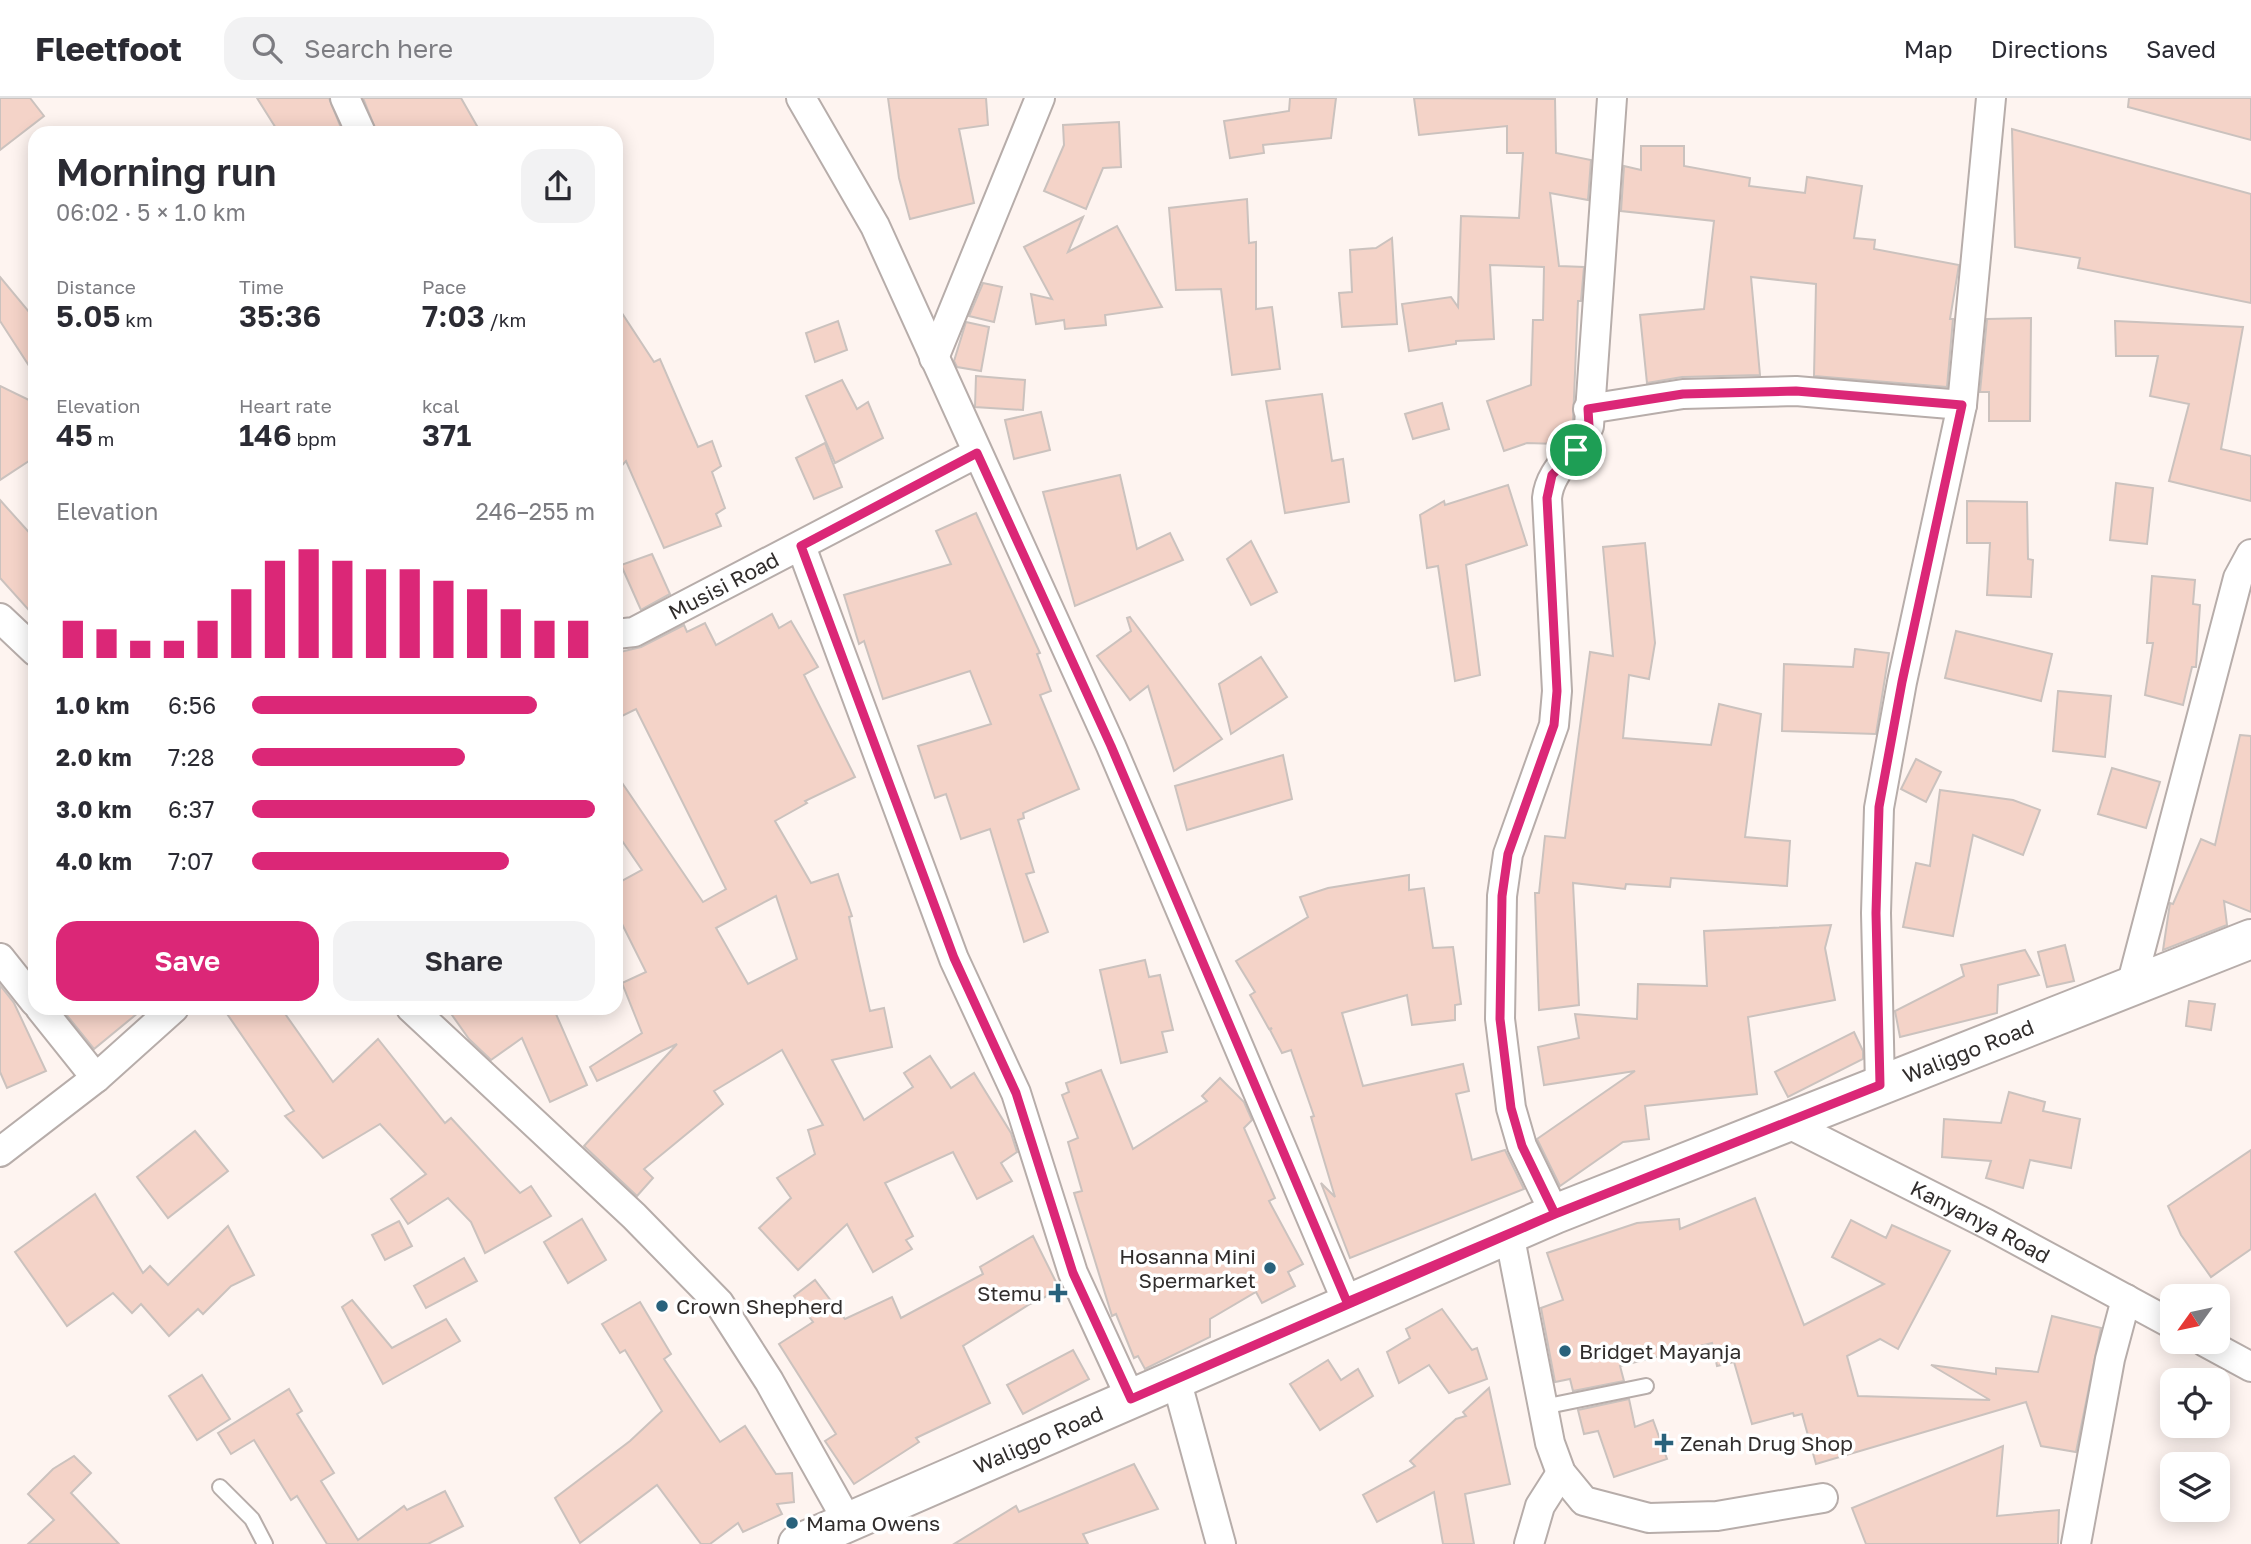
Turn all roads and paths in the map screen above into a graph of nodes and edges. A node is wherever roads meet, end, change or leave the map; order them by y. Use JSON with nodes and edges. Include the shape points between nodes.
{"nodes":[{"id":1,"x":345,"y":98,"type":"edge"},
{"id":2,"x":801,"y":98,"type":"edge"},
{"id":3,"x":1040,"y":98,"type":"edge"},
{"id":4,"x":1612,"y":98,"type":"edge"},
{"id":5,"x":1991,"y":98,"type":"edge"},
{"id":6,"x":358,"y":126,"type":"edge"},
{"id":7,"x":934,"y":358,"type":"junction"},
{"id":8,"x":1962,"y":405,"type":"junction"},
{"id":9,"x":1588,"y":409,"type":"junction"},
{"id":10,"x":977,"y":453,"type":"junction"},
{"id":11,"x":801,"y":546,"type":"junction"},
{"id":12,"x":2251,"y":554,"type":"edge"},
{"id":13,"x":0,"y":618,"type":"edge"},
{"id":14,"x":623,"y":633,"type":"edge"},
{"id":15,"x":28,"y":645,"type":"edge"},
{"id":16,"x":2251,"y":939,"type":"edge"},
{"id":17,"x":0,"y":958,"type":"edge"},
{"id":18,"x":2131,"y":986,"type":"junction"},
{"id":19,"x":28,"y":993,"type":"edge"},
{"id":20,"x":46,"y":1015,"type":"edge"},
{"id":21,"x":166,"y":1015,"type":"edge"},
{"id":22,"x":419,"y":1015,"type":"edge"},
{"id":23,"x":96,"y":1078,"type":"junction"},
{"id":24,"x":1880,"y":1085,"type":"junction"},
{"id":25,"x":1787,"y":1123,"type":"junction"},
{"id":26,"x":0,"y":1152,"type":"edge"},
{"id":27,"x":1555,"y":1214,"type":"junction"},
{"id":28,"x":1509,"y":1233,"type":"junction"},
{"id":29,"x":2126,"y":1299,"type":"junction"},
{"id":30,"x":1347,"y":1302,"type":"junction"},
{"id":31,"x":2160,"y":1317,"type":"edge"},
{"id":32,"x":2227,"y":1354,"type":"edge"},
{"id":33,"x":2251,"y":1367,"type":"edge"},
{"id":34,"x":1176,"y":1379,"type":"junction"},
{"id":35,"x":1646,"y":1386,"type":"dead end"},
{"id":36,"x":1131,"y":1399,"type":"junction"},
{"id":37,"x":1543,"y":1407,"type":"junction"},
{"id":38,"x":1562,"y":1473,"type":"junction"},
{"id":39,"x":220,"y":1487,"type":"dead end"},
{"id":40,"x":1823,"y":1498,"type":"dead end"},
{"id":41,"x":848,"y":1522,"type":"junction"},
{"id":42,"x":265,"y":1544,"type":"edge"},
{"id":43,"x":798,"y":1544,"type":"edge"},
{"id":44,"x":1221,"y":1544,"type":"edge"},
{"id":45,"x":1529,"y":1544,"type":"edge"},
{"id":46,"x":2076,"y":1544,"type":"edge"}],
"edges":[{"from":1,"to":6,"type":"street"},
{"from":2,"to":7,"type":"street","via":[[875,226]]},
{"from":3,"to":7,"type":"street"},
{"from":4,"to":9,"type":"street"},
{"from":5,"to":8,"type":"street"},
{"from":7,"to":10,"type":"street"},
{"from":8,"to":9,"type":"street","via":[[1796,391],[1683,394]]},
{"from":8,"to":24,"type":"street","via":[[1879,807]]},
{"from":9,"to":27,"type":"street","via":[[1589,426],[1583,439],[1548,485],[1557,691],[1554,725],[1508,854],[1502,896],[1500,1019],[1511,1108],[1522,1146]]},
{"from":10,"to":11,"type":"street","name":"Musisi Road"},
{"from":10,"to":30,"type":"street","via":[[1111,746]]},
{"from":11,"to":14,"type":"street","name":"Musisi Road","via":[[634,632]]},
{"from":11,"to":36,"type":"street","via":[[954,958],[1016,1093],[1073,1273]]},
{"from":12,"to":18,"type":"street","via":[[2238,578]]},
{"from":13,"to":15,"type":"street"},
{"from":16,"to":18,"type":"street","name":"Waliggo Road"},
{"from":17,"to":19,"type":"street"},
{"from":18,"to":24,"type":"street","name":"Waliggo Road"},
{"from":20,"to":23,"type":"street"},
{"from":21,"to":23,"type":"street"},
{"from":22,"to":41,"type":"street","via":[[634,1216],[719,1303]]},
{"from":23,"to":26,"type":"street"},
{"from":24,"to":25,"type":"street","name":"Waliggo Road"},
{"from":25,"to":27,"type":"street","name":"Waliggo Road"},
{"from":25,"to":29,"type":"street","name":"Kanyanya Road"},
{"from":27,"to":28,"type":"street","name":"Waliggo Road"},
{"from":28,"to":30,"type":"street","name":"Waliggo Road"},
{"from":28,"to":37,"type":"street"},
{"from":29,"to":31,"type":"street","name":"Kanyanya Road"},
{"from":29,"to":46,"type":"street","via":[[2110,1359]]},
{"from":30,"to":34,"type":"street","name":"Waliggo Road"},
{"from":32,"to":33,"type":"street"},
{"from":34,"to":36,"type":"street","name":"Waliggo Road"},
{"from":34,"to":44,"type":"street"},
{"from":35,"to":37,"type":"lane"},
{"from":36,"to":41,"type":"street","name":"Waliggo Road"},
{"from":37,"to":38,"type":"street"},
{"from":38,"to":40,"type":"street","via":[[1584,1501],[1649,1518],[1717,1516]]},
{"from":38,"to":45,"type":"street","via":[[1540,1506]]},
{"from":39,"to":42,"type":"lane","via":[[251,1519]]},
{"from":41,"to":43,"type":"street","name":"Waliggo Road"}]}
